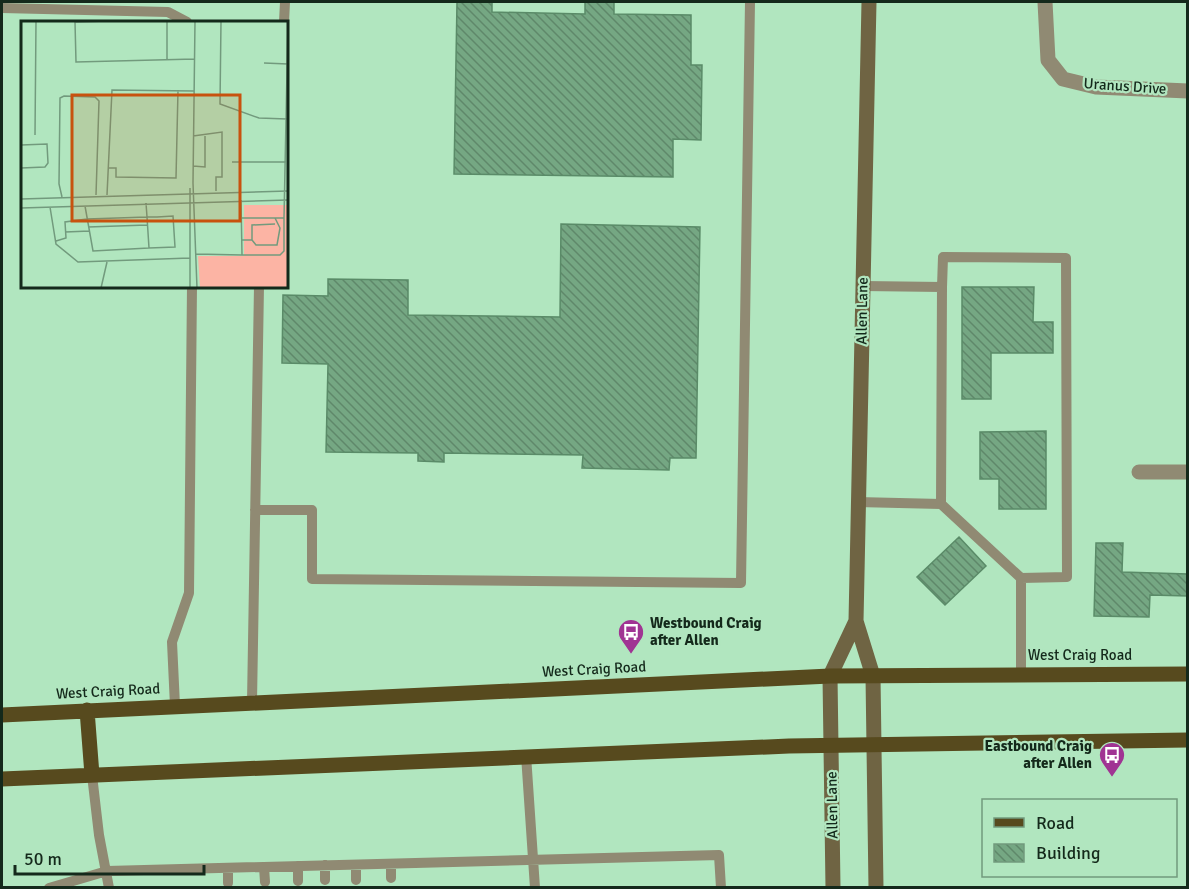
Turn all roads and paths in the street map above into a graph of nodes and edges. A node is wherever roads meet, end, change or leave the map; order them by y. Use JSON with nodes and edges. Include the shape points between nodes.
{"nodes":[{"id":1,"x":285,"y":2,"type":"edge"},
{"id":2,"x":750,"y":2,"type":"edge"},
{"id":3,"x":869,"y":2,"type":"edge"},
{"id":4,"x":1045,"y":2,"type":"edge"},
{"id":5,"x":2,"y":8,"type":"edge"},
{"id":6,"x":185,"y":21,"type":"edge"},
{"id":7,"x":284,"y":21,"type":"edge"},
{"id":8,"x":1188,"y":92,"type":"edge"},
{"id":9,"x":863,"y":286,"type":"junction"},
{"id":10,"x":942,"y":286,"type":"junction"},
{"id":11,"x":192,"y":288,"type":"edge"},
{"id":12,"x":259,"y":288,"type":"edge"},
{"id":13,"x":1139,"y":472,"type":"dead end"},
{"id":14,"x":1188,"y":472,"type":"edge"},
{"id":15,"x":858,"y":502,"type":"junction"},
{"id":16,"x":941,"y":504,"type":"junction"},
{"id":17,"x":255,"y":510,"type":"junction"},
{"id":18,"x":1021,"y":578,"type":"junction"},
{"id":19,"x":856,"y":621,"type":"junction"},
{"id":20,"x":1021,"y":674,"type":"junction"},
{"id":21,"x":1188,"y":674,"type":"edge"},
{"id":22,"x":873,"y":675,"type":"junction"},
{"id":23,"x":830,"y":676,"type":"junction"},
{"id":24,"x":252,"y":702,"type":"junction"},
{"id":25,"x":175,"y":706,"type":"junction"},
{"id":26,"x":87,"y":710,"type":"junction"},
{"id":27,"x":2,"y":714,"type":"edge"},
{"id":28,"x":1188,"y":740,"type":"edge"},
{"id":29,"x":873,"y":743,"type":"junction"},
{"id":30,"x":830,"y":744,"type":"junction"},
{"id":31,"x":526,"y":755,"type":"junction"},
{"id":32,"x":92,"y":775,"type":"junction"},
{"id":33,"x":2,"y":779,"type":"edge"},
{"id":34,"x":533,"y":860,"type":"junction"},
{"id":35,"x":391,"y":864,"type":"junction"},
{"id":36,"x":325,"y":865,"type":"junction"},
{"id":37,"x":356,"y":865,"type":"junction"},
{"id":38,"x":298,"y":866,"type":"junction"},
{"id":39,"x":264,"y":867,"type":"junction"},
{"id":40,"x":228,"y":868,"type":"junction"},
{"id":41,"x":107,"y":871,"type":"junction"},
{"id":42,"x":391,"y":878,"type":"dead end"},
{"id":43,"x":325,"y":880,"type":"dead end"},
{"id":44,"x":356,"y":880,"type":"dead end"},
{"id":45,"x":298,"y":881,"type":"dead end"},
{"id":46,"x":265,"y":882,"type":"dead end"},
{"id":47,"x":228,"y":883,"type":"dead end"},
{"id":48,"x":49,"y":888,"type":"edge"},
{"id":49,"x":109,"y":888,"type":"edge"},
{"id":50,"x":535,"y":888,"type":"edge"},
{"id":51,"x":721,"y":888,"type":"edge"},
{"id":52,"x":833,"y":888,"type":"edge"},
{"id":53,"x":876,"y":888,"type":"edge"}],
"edges":[{"from":1,"to":7,"type":"lane"},
{"from":2,"to":17,"type":"lane","via":[[741,583],[312,579],[312,510]]},
{"from":3,"to":9,"type":"main road","name":"Allen Lane"},
{"from":4,"to":8,"type":"street","name":"Uranus Drive","via":[[1048,60],[1063,80],[1096,87]]},
{"from":5,"to":6,"type":"lane","via":[[168,12]]},
{"from":9,"to":10,"type":"lane"},
{"from":9,"to":15,"type":"main road","name":"Allen Lane"},
{"from":10,"to":16,"type":"lane"},
{"from":10,"to":18,"type":"lane","via":[[943,257],[1066,258],[1067,578]]},
{"from":11,"to":25,"type":"lane","via":[[189,593],[172,642]]},
{"from":12,"to":17,"type":"lane"},
{"from":13,"to":14,"type":"street"},
{"from":15,"to":16,"type":"lane"},
{"from":15,"to":19,"type":"main road","name":"Allen Lane"},
{"from":16,"to":18,"type":"lane"},
{"from":17,"to":24,"type":"lane"},
{"from":18,"to":20,"type":"lane"},
{"from":19,"to":22,"type":"main road","name":"Allen Lane"},
{"from":19,"to":23,"type":"main road","name":"Allen Lane"},
{"from":20,"to":21,"type":"main road","name":"West Craig Road"},
{"from":20,"to":22,"type":"main road","name":"West Craig Road"},
{"from":22,"to":23,"type":"main road","name":"West Craig Road"},
{"from":22,"to":29,"type":"main road","name":"Allen Lane"},
{"from":23,"to":24,"type":"main road","name":"West Craig Road"},
{"from":23,"to":30,"type":"main road","name":"Allen Lane"},
{"from":24,"to":25,"type":"main road","name":"West Craig Road"},
{"from":25,"to":26,"type":"main road","name":"West Craig Road"},
{"from":26,"to":27,"type":"main road","name":"West Craig Road"},
{"from":26,"to":32,"type":"main road"},
{"from":28,"to":29,"type":"main road"},
{"from":29,"to":30,"type":"main road"},
{"from":29,"to":53,"type":"main road","name":"Allen Lane"},
{"from":30,"to":31,"type":"main road"},
{"from":30,"to":52,"type":"main road","name":"Allen Lane"},
{"from":31,"to":32,"type":"main road"},
{"from":31,"to":34,"type":"lane"},
{"from":32,"to":33,"type":"main road"},
{"from":32,"to":41,"type":"lane"},
{"from":34,"to":35,"type":"lane"},
{"from":34,"to":50,"type":"lane"},
{"from":34,"to":51,"type":"lane","via":[[719,855]]},
{"from":35,"to":37,"type":"lane"},
{"from":35,"to":42,"type":"lane"},
{"from":36,"to":37,"type":"lane"},
{"from":36,"to":38,"type":"lane"},
{"from":36,"to":43,"type":"lane"},
{"from":37,"to":44,"type":"lane"},
{"from":38,"to":39,"type":"lane"},
{"from":38,"to":45,"type":"lane"},
{"from":39,"to":40,"type":"lane"},
{"from":39,"to":46,"type":"lane"},
{"from":40,"to":41,"type":"lane"},
{"from":40,"to":47,"type":"lane"},
{"from":41,"to":48,"type":"lane"},
{"from":41,"to":49,"type":"lane"}]}
